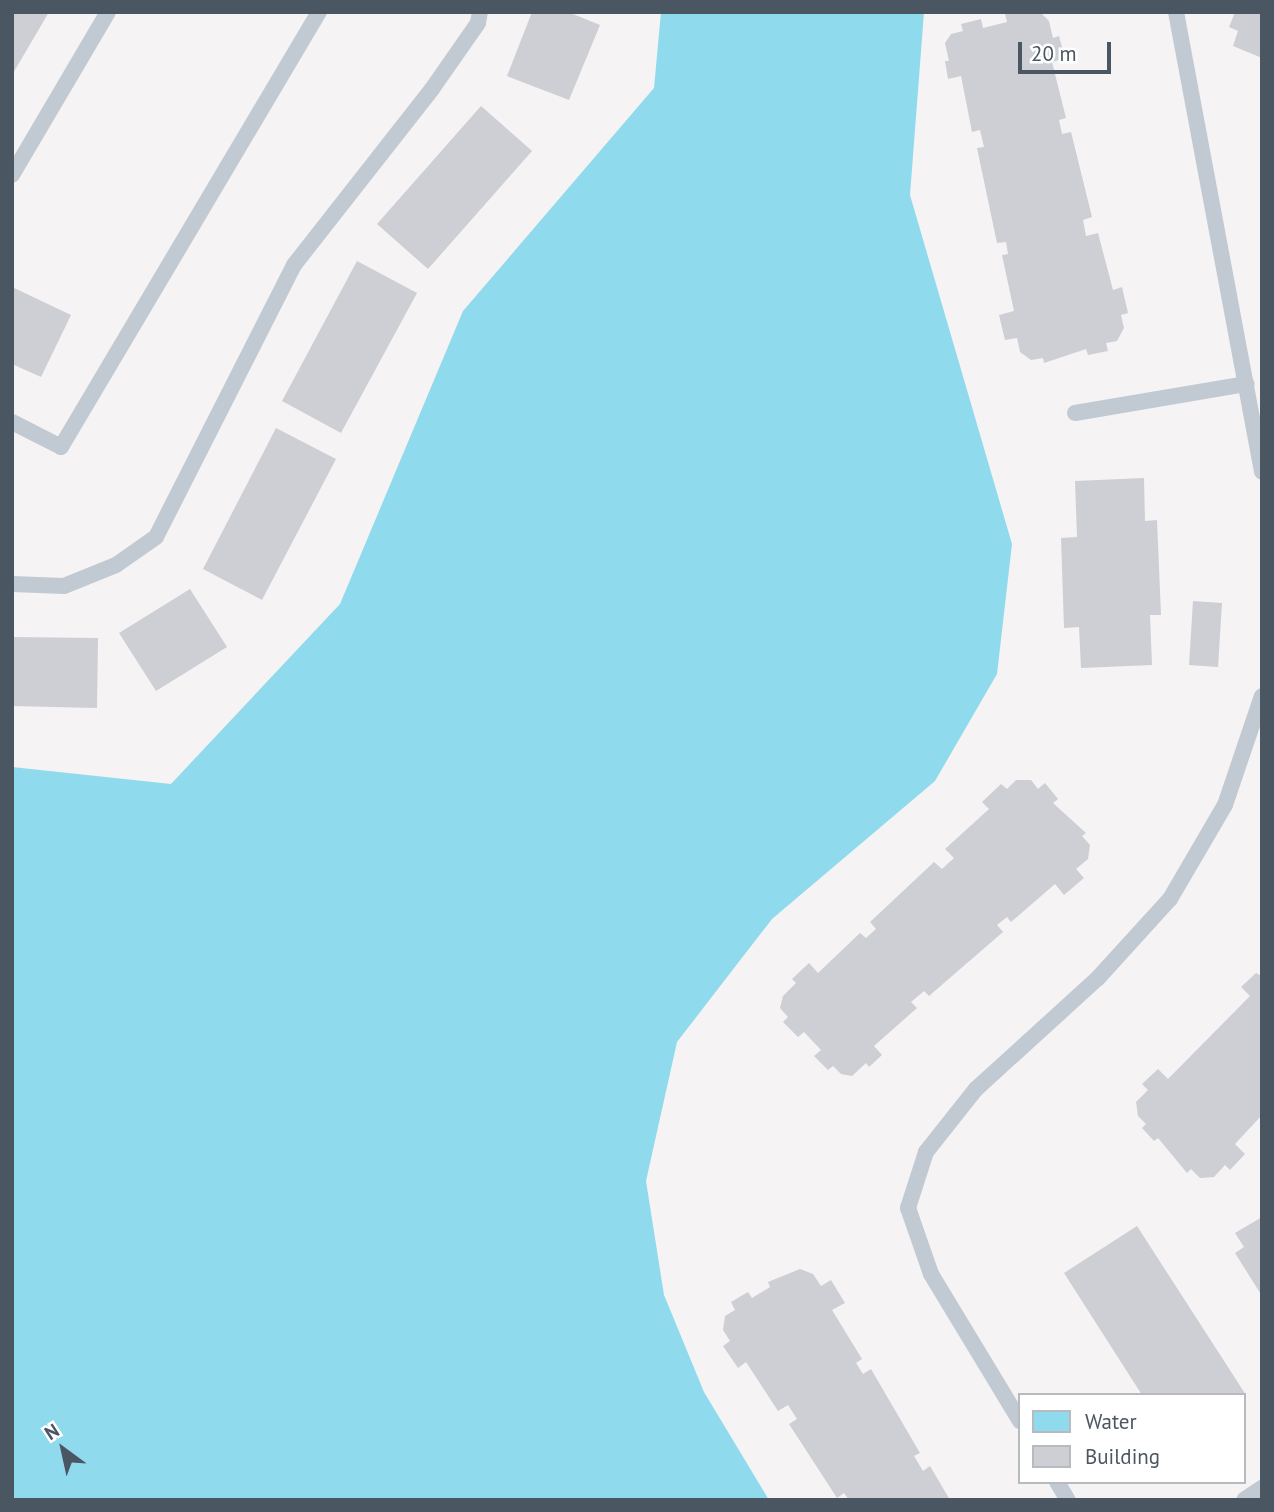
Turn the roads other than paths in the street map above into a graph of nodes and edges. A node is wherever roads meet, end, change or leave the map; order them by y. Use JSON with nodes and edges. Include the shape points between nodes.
{"nodes":[{"id":1,"x":108,"y":12,"type":"edge"},
{"id":2,"x":318,"y":12,"type":"edge"},
{"id":3,"x":480,"y":12,"type":"edge"},
{"id":4,"x":1176,"y":12,"type":"edge"},
{"id":5,"x":12,"y":175,"type":"edge"},
{"id":6,"x":1247,"y":384,"type":"junction"},
{"id":7,"x":1075,"y":413,"type":"dead end"},
{"id":8,"x":12,"y":422,"type":"edge"},
{"id":9,"x":1262,"y":472,"type":"edge"},
{"id":10,"x":12,"y":584,"type":"edge"},
{"id":11,"x":1262,"y":696,"type":"edge"},
{"id":12,"x":1018,"y":1419,"type":"edge"},
{"id":13,"x":1058,"y":1484,"type":"edge"},
{"id":14,"x":1262,"y":1488,"type":"edge"},
{"id":15,"x":1068,"y":1500,"type":"edge"},
{"id":16,"x":1244,"y":1500,"type":"edge"}],
"edges":[{"from":1,"to":5,"type":"lane"},
{"from":2,"to":8,"type":"lane","via":[[61,447]]},
{"from":3,"to":10,"type":"lane","via":[[478,23],[432,89],[294,265],[156,537],[116,565],[64,586]]},
{"from":4,"to":6,"type":"lane"},
{"from":6,"to":7,"type":"lane"},
{"from":6,"to":9,"type":"lane"},
{"from":11,"to":12,"type":"lane","via":[[1225,805],[1170,899],[1098,978],[976,1089],[926,1152],[908,1208],[926,1261]]},
{"from":13,"to":15,"type":"lane"},
{"from":14,"to":16,"type":"lane"}]}
